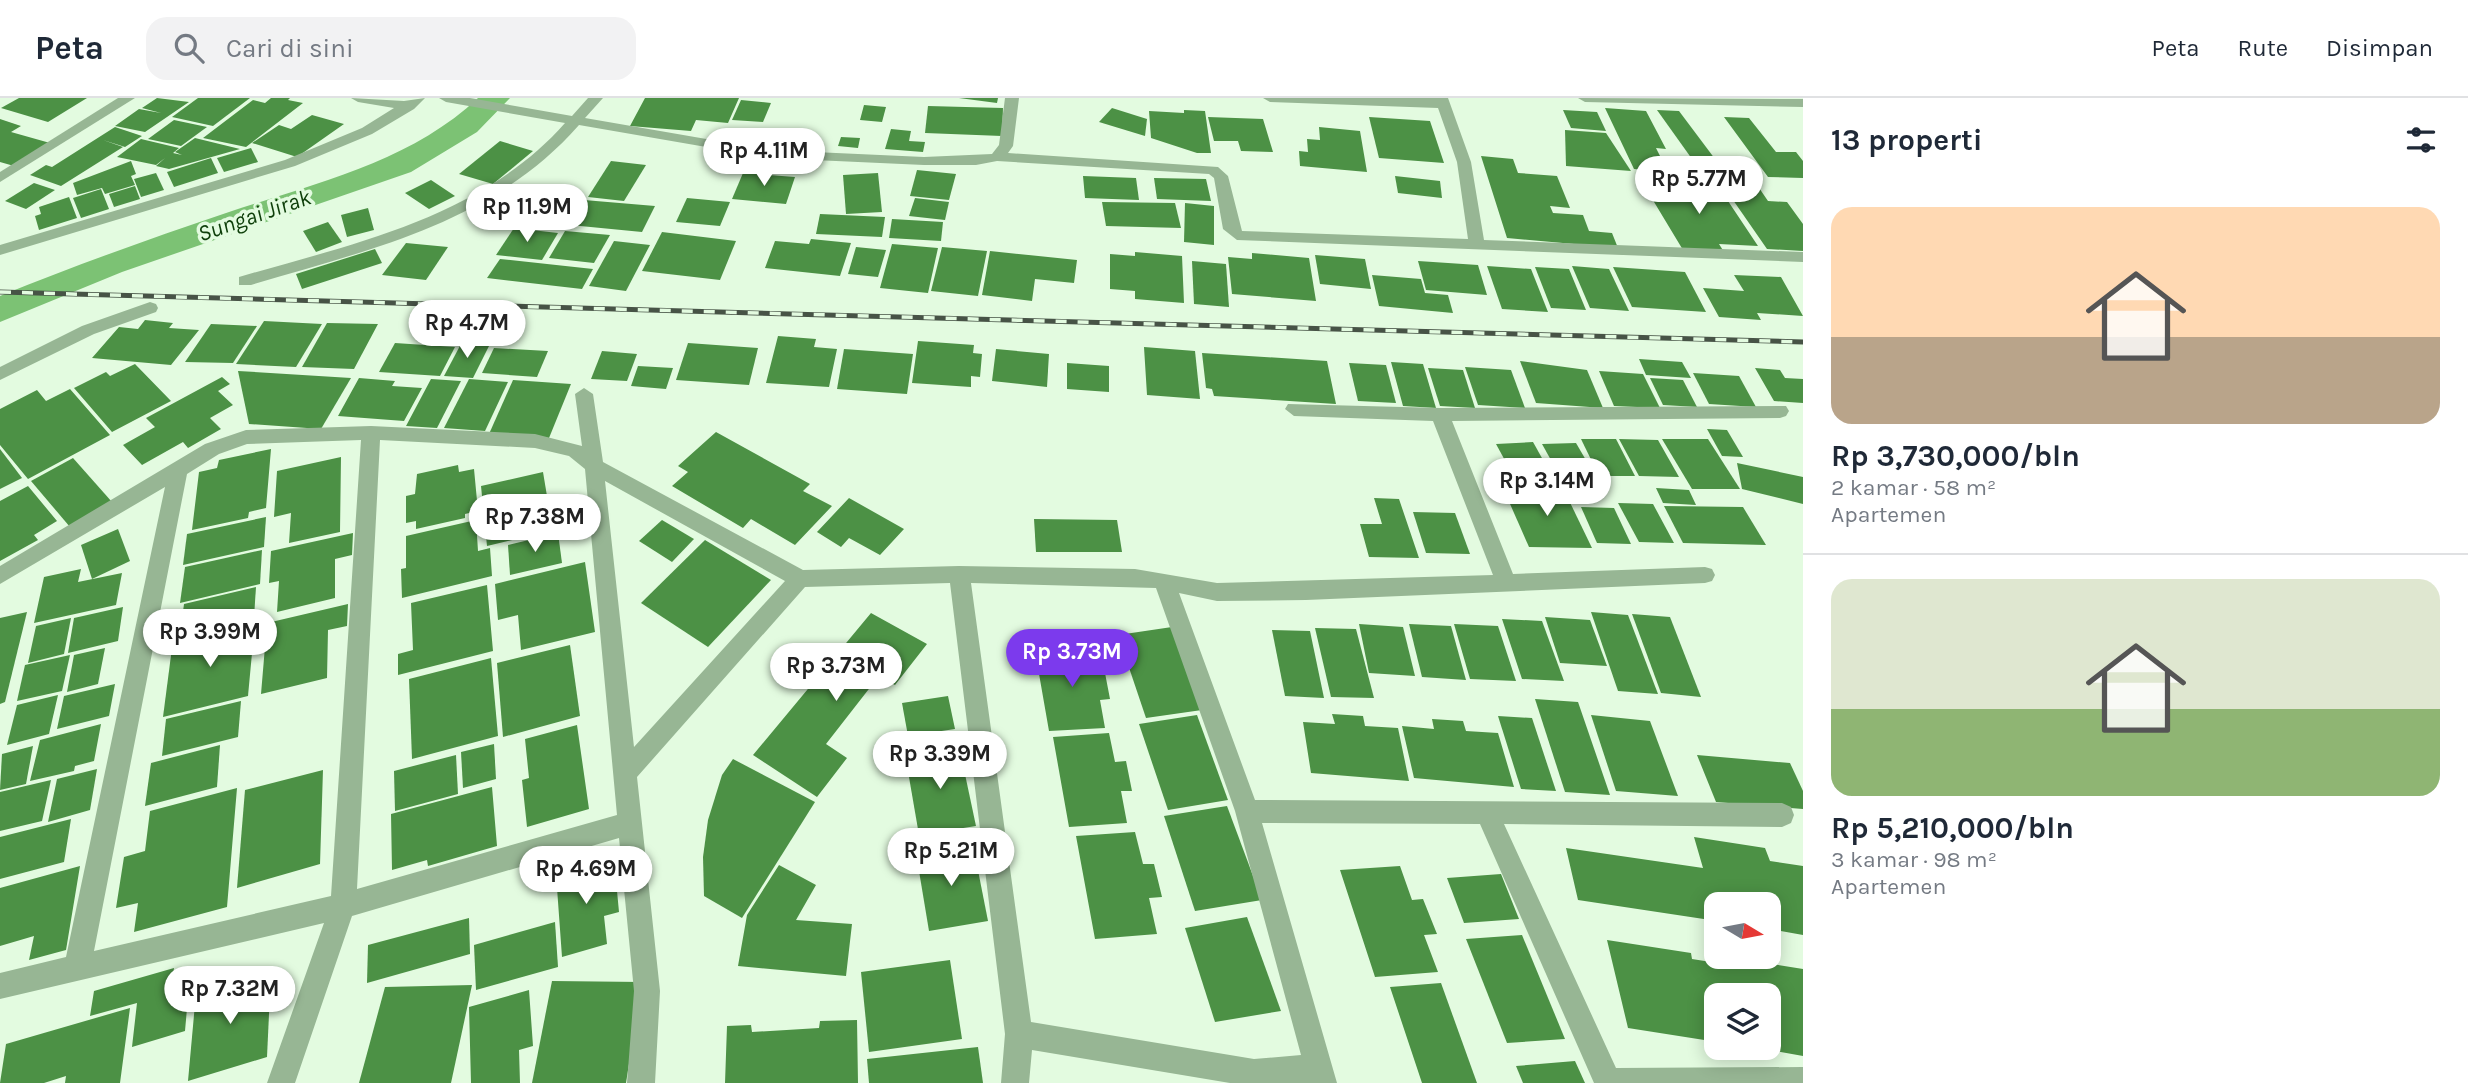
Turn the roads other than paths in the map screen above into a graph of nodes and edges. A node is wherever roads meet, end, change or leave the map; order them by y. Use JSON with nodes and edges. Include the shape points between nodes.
{"nodes":[{"id":1,"x":128,"y":98,"type":"edge"},
{"id":2,"x":358,"y":98,"type":"edge"},
{"id":3,"x":446,"y":98,"type":"edge"},
{"id":4,"x":596,"y":98,"type":"edge"},
{"id":5,"x":1012,"y":98,"type":"edge"},
{"id":6,"x":1270,"y":98,"type":"edge"},
{"id":7,"x":1584,"y":98,"type":"edge"},
{"id":8,"x":1442,"y":101,"type":"edge"},
{"id":9,"x":414,"y":102,"type":"edge"},
{"id":10,"x":1803,"y":103,"type":"edge"},
{"id":11,"x":568,"y":119,"type":"junction"},
{"id":12,"x":997,"y":156,"type":"junction"},
{"id":13,"x":0,"y":178,"type":"edge"},
{"id":14,"x":1477,"y":245,"type":"junction"},
{"id":15,"x":0,"y":250,"type":"edge"},
{"id":16,"x":1803,"y":257,"type":"edge"},
{"id":17,"x":245,"y":281,"type":"dead end"},
{"id":18,"x":150,"y":307,"type":"dead end"},
{"id":19,"x":0,"y":374,"type":"edge"},
{"id":20,"x":584,"y":394,"type":"dead end"},
{"id":21,"x":1294,"y":410,"type":"dead end"},
{"id":22,"x":1780,"y":411,"type":"dead end"},
{"id":23,"x":1440,"y":415,"type":"junction"},
{"id":24,"x":371,"y":433,"type":"junction"},
{"id":25,"x":594,"y":466,"type":"junction"},
{"id":26,"x":178,"y":470,"type":"junction"},
{"id":27,"x":959,"y":574,"type":"junction"},
{"id":28,"x":1705,"y":575,"type":"dead end"},
{"id":29,"x":0,"y":576,"type":"edge"},
{"id":30,"x":800,"y":579,"type":"junction"},
{"id":31,"x":1164,"y":581,"type":"junction"},
{"id":32,"x":1507,"y":584,"type":"junction"},
{"id":33,"x":624,"y":775,"type":"junction"},
{"id":34,"x":1247,"y":811,"type":"junction"},
{"id":35,"x":1486,"y":811,"type":"junction"},
{"id":36,"x":1782,"y":815,"type":"dead end"},
{"id":37,"x":629,"y":823,"type":"junction"},
{"id":38,"x":343,"y":906,"type":"junction"},
{"id":39,"x":77,"y":968,"type":"junction"},
{"id":40,"x":0,"y":986,"type":"edge"},
{"id":41,"x":1019,"y":1034,"type":"junction"},
{"id":42,"x":1321,"y":1075,"type":"edge"},
{"id":43,"x":1803,"y":1081,"type":"edge"},
{"id":44,"x":1608,"y":1082,"type":"edge"},
{"id":45,"x":281,"y":1083,"type":"edge"},
{"id":46,"x":640,"y":1083,"type":"edge"},
{"id":47,"x":1015,"y":1083,"type":"edge"}],
"edges":[{"from":1,"to":13,"type":"street"},
{"from":2,"to":9,"type":"street"},
{"from":3,"to":11,"type":"street"},
{"from":4,"to":11,"type":"street"},
{"from":5,"to":12,"type":"street","via":[[1006,146]]},
{"from":6,"to":8,"type":"street"},
{"from":7,"to":10,"type":"street"},
{"from":8,"to":14,"type":"street","via":[[1464,162]]},
{"from":9,"to":15,"type":"street","via":[[367,131],[290,163]]},
{"from":11,"to":12,"type":"street","via":[[788,156],[925,161]]},
{"from":11,"to":17,"type":"street","via":[[533,164],[490,193],[402,234]]},
{"from":12,"to":14,"type":"street","via":[[1213,170],[1221,176],[1231,229],[1237,235]]},
{"from":14,"to":16,"type":"street"},
{"from":18,"to":19,"type":"street","via":[[89,330]]},
{"from":20,"to":25,"type":"street"},
{"from":21,"to":23,"type":"street"},
{"from":22,"to":23,"type":"street"},
{"from":23,"to":32,"type":"street"},
{"from":24,"to":25,"type":"street","via":[[535,442],[575,451]]},
{"from":24,"to":26,"type":"street","via":[[246,437],[212,449]]},
{"from":24,"to":38,"type":"street"},
{"from":25,"to":30,"type":"street"},
{"from":25,"to":33,"type":"street"},
{"from":26,"to":29,"type":"street"},
{"from":26,"to":39,"type":"street"},
{"from":27,"to":30,"type":"street"},
{"from":27,"to":31,"type":"street"},
{"from":27,"to":41,"type":"street"},
{"from":28,"to":32,"type":"street"},
{"from":30,"to":33,"type":"street"},
{"from":31,"to":32,"type":"street","via":[[1217,592]]},
{"from":31,"to":34,"type":"street"},
{"from":33,"to":37,"type":"street"},
{"from":34,"to":35,"type":"street"},
{"from":34,"to":42,"type":"street"},
{"from":35,"to":36,"type":"street"},
{"from":35,"to":44,"type":"street"},
{"from":37,"to":38,"type":"street"},
{"from":37,"to":46,"type":"street","via":[[647,990]]},
{"from":38,"to":39,"type":"street"},
{"from":38,"to":45,"type":"street"},
{"from":39,"to":40,"type":"street"},
{"from":41,"to":42,"type":"street","via":[[1254,1073]]},
{"from":41,"to":47,"type":"street"},
{"from":43,"to":44,"type":"street"}]}
